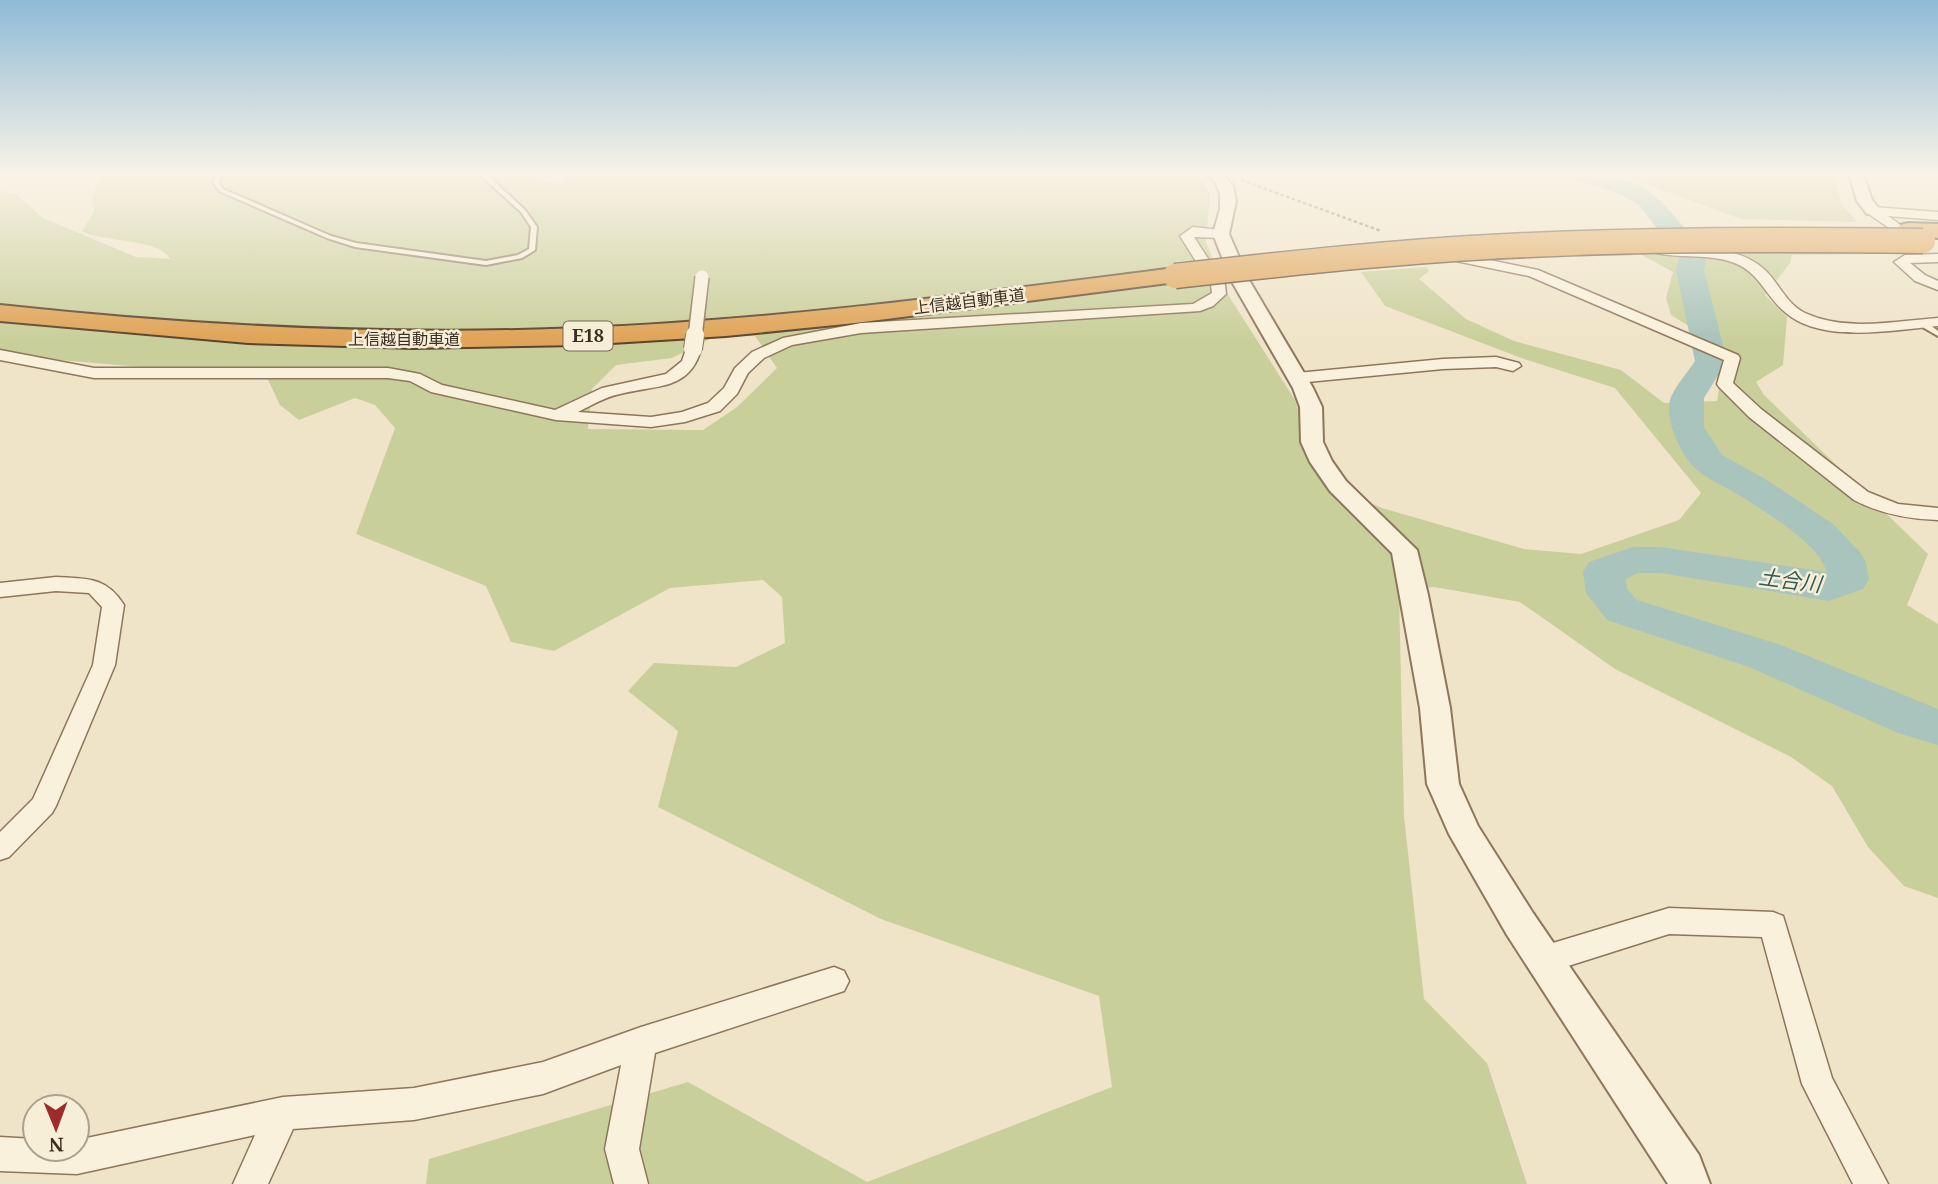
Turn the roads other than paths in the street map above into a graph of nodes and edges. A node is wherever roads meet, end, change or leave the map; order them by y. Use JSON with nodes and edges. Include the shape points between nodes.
{"nodes":[{"id":1,"x":311,"y":229,"type":"edge"},
{"id":2,"x":534,"y":229,"type":"edge"},
{"id":3,"x":1223,"y":229,"type":"edge"},
{"id":4,"x":1904,"y":229,"type":"edge"},
{"id":5,"x":1221,"y":234,"type":"junction"},
{"id":6,"x":1931,"y":245,"type":"edge"},
{"id":7,"x":1461,"y":258,"type":"junction"},
{"id":8,"x":1170,"y":270,"type":"junction"},
{"id":9,"x":702,"y":277,"type":"dead end"},
{"id":10,"x":1240,"y":280,"type":"junction"},
{"id":11,"x":1938,"y":286,"type":"edge"},
{"id":12,"x":0,"y":297,"type":"edge"},
{"id":13,"x":0,"y":313,"type":"edge"},
{"id":14,"x":1938,"y":322,"type":"edge"},
{"id":15,"x":1922,"y":323,"type":"junction"},
{"id":16,"x":1938,"y":334,"type":"edge"},
{"id":17,"x":0,"y":355,"type":"edge"},
{"id":18,"x":1513,"y":366,"type":"dead end"},
{"id":19,"x":1297,"y":378,"type":"junction"},
{"id":20,"x":556,"y":415,"type":"junction"},
{"id":21,"x":1938,"y":514,"type":"edge"},
{"id":22,"x":0,"y":590,"type":"edge"},
{"id":23,"x":0,"y":849,"type":"edge"},
{"id":24,"x":1543,"y":960,"type":"junction"},
{"id":25,"x":834,"y":981,"type":"dead end"},
{"id":26,"x":640,"y":1042,"type":"junction"},
{"id":27,"x":283,"y":1113,"type":"junction"},
{"id":28,"x":0,"y":1154,"type":"edge"},
{"id":29,"x":250,"y":1184,"type":"edge"},
{"id":30,"x":631,"y":1184,"type":"edge"},
{"id":31,"x":1689,"y":1184,"type":"edge"},
{"id":32,"x":1871,"y":1184,"type":"edge"}],
"edges":[{"from":1,"to":2,"type":"lane","via":[[338,241],[486,263],[532,250]]},
{"from":3,"to":5,"type":"street"},
{"from":4,"to":6,"type":"street"},
{"from":5,"to":10,"type":"street"},
{"from":5,"to":20,"type":"street","via":[[1193,232],[1187,236],[1219,285],[1219,294],[1195,308],[822,334],[788,341],[758,355],[714,407],[685,417],[651,422]]},
{"from":6,"to":8,"type":"highway","name":"上信越自動車道","number":"E18","bridge":true,"via":[[1738,239],[1545,244]]},
{"from":6,"to":11,"type":"street","via":[[1900,262]]},
{"from":7,"to":10,"type":"street"},
{"from":7,"to":15,"type":"street","via":[[1616,249],[1719,255],[1749,264],[1797,315],[1817,323],[1854,328]]},
{"from":7,"to":21,"type":"street","via":[[1533,273],[1732,358],[1724,384],[1861,496],[1899,512]]},
{"from":8,"to":12,"type":"highway","name":"上信越自動車道","number":"E18","via":[[662,318],[522,324],[207,318]]},
{"from":8,"to":13,"type":"highway","name":"上信越自動車道","number":"E18","via":[[822,318],[583,336],[415,340],[258,336]]},
{"from":9,"to":20,"type":"street","bridge":true,"via":[[692,363],[683,372],[663,381],[610,391]]},
{"from":10,"to":19,"type":"street"},
{"from":14,"to":15,"type":"street"},
{"from":15,"to":16,"type":"lane"},
{"from":17,"to":20,"type":"street","via":[[94,373],[388,373]]},
{"from":18,"to":19,"type":"street","via":[[1496,362],[1443,364]]},
{"from":19,"to":24,"type":"street","via":[[1311,407],[1312,442],[1321,462],[1338,486],[1404,550],[1435,708],[1443,784],[1465,834]]},
{"from":22,"to":23,"type":"street","via":[[56,584],[95,587],[113,605],[104,665],[44,806]]},
{"from":24,"to":31,"type":"street"},
{"from":24,"to":32,"type":"street","via":[[1669,921],[1773,925],[1818,1084]]},
{"from":25,"to":26,"type":"street"},
{"from":26,"to":27,"type":"street","via":[[543,1079],[414,1104]]},
{"from":26,"to":30,"type":"street","via":[[622,1149]]},
{"from":27,"to":28,"type":"street","via":[[77,1157]]},
{"from":27,"to":29,"type":"street"}]}
